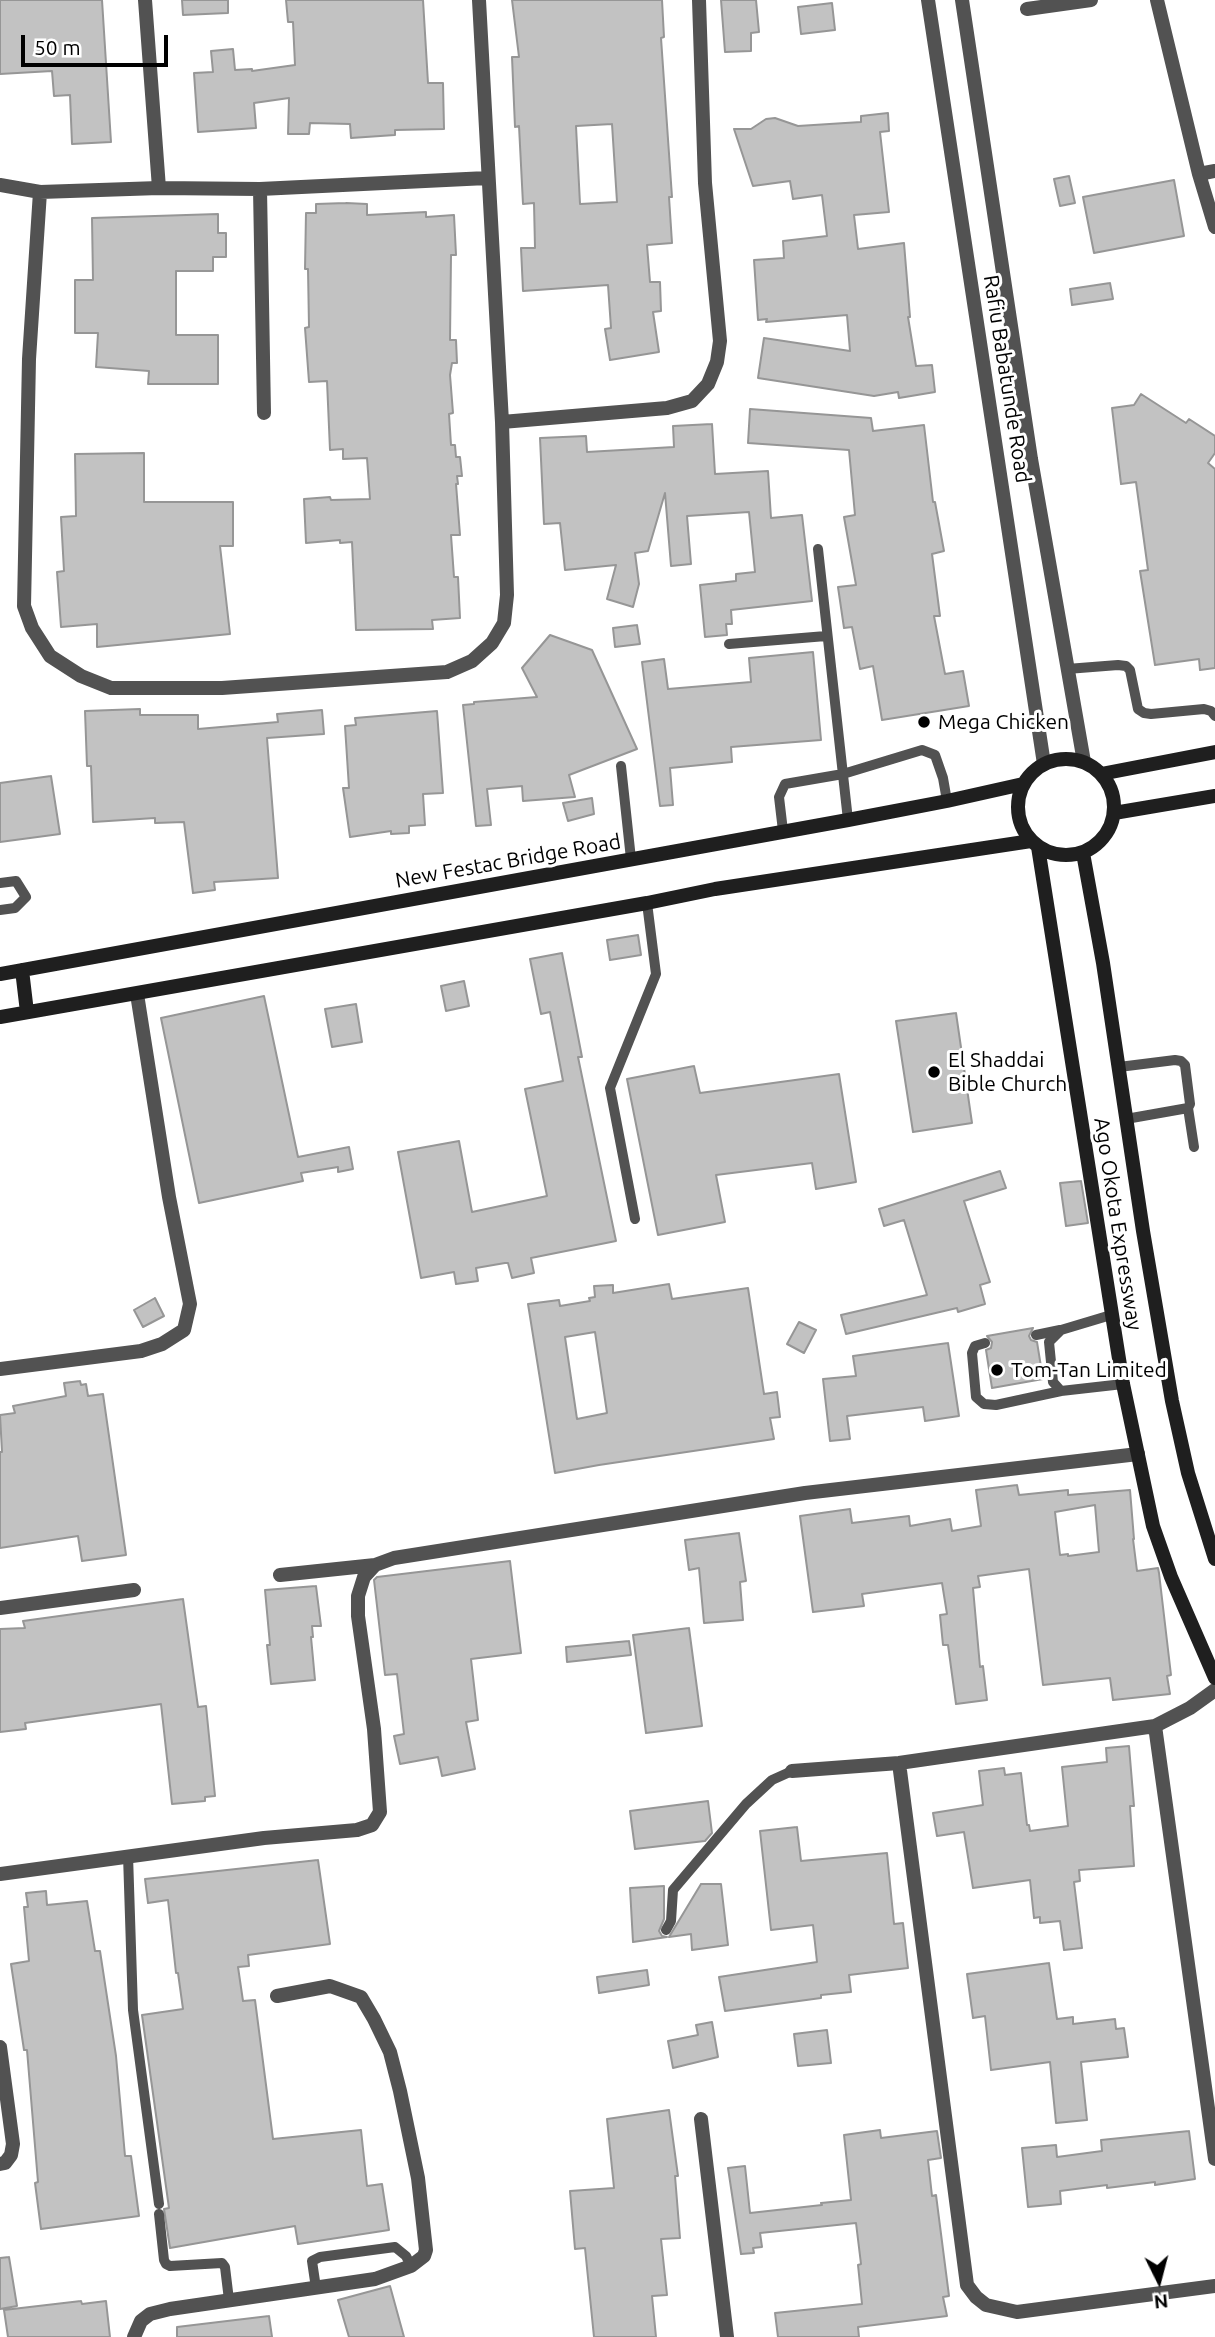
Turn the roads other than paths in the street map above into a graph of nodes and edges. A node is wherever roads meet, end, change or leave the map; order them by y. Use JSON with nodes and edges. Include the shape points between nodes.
{"nodes":[{"id":1,"x":145,"y":0,"type":"edge"},
{"id":2,"x":479,"y":0,"type":"edge"},
{"id":3,"x":699,"y":0,"type":"edge"},
{"id":4,"x":928,"y":0,"type":"edge"},
{"id":5,"x":962,"y":0,"type":"edge"},
{"id":6,"x":1091,"y":0,"type":"edge"},
{"id":7,"x":1157,"y":0,"type":"edge"},
{"id":8,"x":1027,"y":9,"type":"dead end"},
{"id":9,"x":1215,"y":171,"type":"edge"},
{"id":10,"x":1199,"y":174,"type":"junction"},
{"id":11,"x":487,"y":178,"type":"junction"},
{"id":12,"x":0,"y":185,"type":"edge"},
{"id":13,"x":159,"y":188,"type":"junction"},
{"id":14,"x":260,"y":189,"type":"junction"},
{"id":15,"x":40,"y":192,"type":"junction"},
{"id":16,"x":1215,"y":227,"type":"edge"},
{"id":17,"x":264,"y":413,"type":"dead end"},
{"id":18,"x":502,"y":422,"type":"junction"},
{"id":19,"x":818,"y":549,"type":"dead end"},
{"id":20,"x":826,"y":636,"type":"junction"},
{"id":21,"x":729,"y":644,"type":"dead end"},
{"id":22,"x":1067,"y":669,"type":"junction"},
{"id":23,"x":1215,"y":716,"type":"edge"},
{"id":24,"x":1215,"y":752,"type":"edge"},
{"id":25,"x":1084,"y":762,"type":"junction"},
{"id":26,"x":1044,"y":764,"type":"junction"},
{"id":27,"x":621,"y":766,"type":"dead end"},
{"id":28,"x":843,"y":774,"type":"junction"},
{"id":29,"x":1101,"y":774,"type":"junction"},
{"id":30,"x":1023,"y":784,"type":"junction"},
{"id":31,"x":1215,"y":796,"type":"edge"},
{"id":32,"x":947,"y":801,"type":"junction"},
{"id":33,"x":1114,"y":813,"type":"junction"},
{"id":34,"x":848,"y":820,"type":"junction"},
{"id":35,"x":783,"y":831,"type":"junction"},
{"id":36,"x":1034,"y":844,"type":"junction"},
{"id":37,"x":1083,"y":853,"type":"junction"},
{"id":38,"x":631,"y":859,"type":"junction"},
{"id":39,"x":0,"y":883,"type":"edge"},
{"id":40,"x":647,"y":903,"type":"junction"},
{"id":41,"x":0,"y":911,"type":"edge"},
{"id":42,"x":22,"y":970,"type":"junction"},
{"id":43,"x":0,"y":974,"type":"edge"},
{"id":44,"x":137,"y":994,"type":"junction"},
{"id":45,"x":27,"y":1012,"type":"junction"},
{"id":46,"x":0,"y":1017,"type":"edge"},
{"id":47,"x":1119,"y":1068,"type":"junction"},
{"id":48,"x":1188,"y":1108,"type":"junction"},
{"id":49,"x":1126,"y":1119,"type":"junction"},
{"id":50,"x":1194,"y":1147,"type":"dead end"},
{"id":51,"x":635,"y":1219,"type":"dead end"},
{"id":52,"x":1111,"y":1315,"type":"junction"},
{"id":53,"x":1061,"y":1330,"type":"junction"},
{"id":54,"x":1036,"y":1335,"type":"dead end"},
{"id":55,"x":985,"y":1343,"type":"dead end"},
{"id":56,"x":0,"y":1370,"type":"edge"},
{"id":57,"x":1123,"y":1384,"type":"junction"},
{"id":58,"x":1061,"y":1391,"type":"junction"},
{"id":59,"x":1138,"y":1454,"type":"junction"},
{"id":60,"x":1215,"y":1559,"type":"edge"},
{"id":61,"x":375,"y":1565,"type":"junction"},
{"id":62,"x":280,"y":1575,"type":"dead end"},
{"id":63,"x":134,"y":1590,"type":"dead end"},
{"id":64,"x":0,"y":1608,"type":"edge"},
{"id":65,"x":1215,"y":1678,"type":"edge"},
{"id":66,"x":1215,"y":1690,"type":"edge"},
{"id":67,"x":1155,"y":1726,"type":"junction"},
{"id":68,"x":899,"y":1763,"type":"junction"},
{"id":69,"x":792,"y":1771,"type":"joint"},
{"id":70,"x":128,"y":1856,"type":"junction"},
{"id":71,"x":0,"y":1874,"type":"edge"},
{"id":72,"x":666,"y":1930,"type":"dead end"},
{"id":73,"x":277,"y":1996,"type":"dead end"},
{"id":74,"x":0,"y":2047,"type":"edge"},
{"id":75,"x":701,"y":2119,"type":"dead end"},
{"id":76,"x":1215,"y":2159,"type":"edge"},
{"id":77,"x":0,"y":2164,"type":"edge"},
{"id":78,"x":411,"y":2266,"type":"junction"},
{"id":79,"x":1215,"y":2286,"type":"edge"},
{"id":80,"x":316,"y":2288,"type":"junction"},
{"id":81,"x":229,"y":2300,"type":"junction"},
{"id":82,"x":134,"y":2337,"type":"edge"},
{"id":83,"x":727,"y":2337,"type":"edge"}],
"edges":[{"from":1,"to":13,"type":"street"},
{"from":2,"to":11,"type":"street"},
{"from":3,"to":18,"type":"street","via":[[705,183],[720,341],[708,384],[692,401],[667,408]]},
{"from":4,"to":26,"type":"street","name":"Rafiu Babatunde Road"},
{"from":5,"to":22,"type":"street","name":"Rafiu Babatunde Road"},
{"from":6,"to":8,"type":"street"},
{"from":7,"to":10,"type":"street"},
{"from":9,"to":10,"type":"street"},
{"from":10,"to":16,"type":"street"},
{"from":11,"to":14,"type":"street"},
{"from":11,"to":18,"type":"street"},
{"from":12,"to":15,"type":"street"},
{"from":13,"to":14,"type":"street"},
{"from":13,"to":15,"type":"street"},
{"from":14,"to":17,"type":"street"},
{"from":15,"to":18,"type":"street","via":[[29,359],[24,606],[50,656],[81,676],[111,688],[222,688],[447,672],[472,661],[492,643],[504,623]]},
{"from":19,"to":20,"type":"lane"},
{"from":20,"to":21,"type":"lane"},
{"from":20,"to":28,"type":"lane"},
{"from":22,"to":23,"type":"lane","via":[[1126,666],[1138,709],[1144,713],[1204,709]]},
{"from":22,"to":25,"type":"street","name":"Rafiu Babatunde Road"},
{"from":24,"to":29,"type":"main road"},
{"from":25,"to":26,"type":"main road","via":[[1057,759]]},
{"from":25,"to":29,"type":"main road"},
{"from":26,"to":30,"type":"main road"},
{"from":27,"to":38,"type":"lane"},
{"from":28,"to":32,"type":"lane","via":[[922,750],[935,755]]},
{"from":28,"to":34,"type":"lane"},
{"from":28,"to":35,"type":"lane","via":[[785,784],[779,797]]},
{"from":29,"to":33,"type":"main road","via":[[1112,792]]},
{"from":30,"to":32,"type":"main road","name":"New Festac Bridge Road"},
{"from":30,"to":36,"type":"main road","via":[[1017,804],[1020,824]]},
{"from":31,"to":33,"type":"main road"},
{"from":32,"to":34,"type":"main road","name":"New Festac Bridge Road"},
{"from":33,"to":37,"type":"main road","via":[[1109,830]]},
{"from":34,"to":35,"type":"main road","name":"New Festac Bridge Road"},
{"from":35,"to":38,"type":"main road","name":"New Festac Bridge Road"},
{"from":36,"to":37,"type":"main road","via":[[1060,855]]},
{"from":36,"to":40,"type":"main road","via":[[715,889]]},
{"from":36,"to":52,"type":"main road","name":"Ago Okota Expressway"},
{"from":37,"to":47,"type":"main road","name":"Ago Okota Expressway"},
{"from":38,"to":42,"type":"main road","name":"New Festac Bridge Road"},
{"from":39,"to":41,"type":"lane","via":[[16,881],[26,897],[15,908]]},
{"from":40,"to":44,"type":"main road"},
{"from":40,"to":51,"type":"lane","via":[[656,974],[610,1088]]},
{"from":42,"to":43,"type":"main road","name":"New Festac Bridge Road"},
{"from":42,"to":45,"type":"main road"},
{"from":44,"to":45,"type":"main road"},
{"from":44,"to":56,"type":"street","via":[[190,1304],[184,1330],[141,1351]]},
{"from":45,"to":46,"type":"main road"},
{"from":47,"to":48,"type":"lane","via":[[1181,1061]]},
{"from":47,"to":49,"type":"main road","name":"Ago Okota Expressway"},
{"from":48,"to":49,"type":"lane"},
{"from":48,"to":50,"type":"lane"},
{"from":49,"to":60,"type":"main road","name":"Ago Okota Expressway","via":[[1172,1401]]},
{"from":52,"to":53,"type":"lane"},
{"from":52,"to":57,"type":"main road","name":"Ago Okota Expressway"},
{"from":53,"to":54,"type":"lane"},
{"from":53,"to":58,"type":"lane","via":[[1049,1342],[1053,1382]]},
{"from":55,"to":58,"type":"lane","via":[[975,1346],[972,1353],[976,1397],[984,1404]]},
{"from":57,"to":58,"type":"lane"},
{"from":57,"to":59,"type":"main road","name":"Ago Okota Expressway"},
{"from":59,"to":61,"type":"street","via":[[805,1493],[394,1558]]},
{"from":59,"to":65,"type":"main road","name":"Ago Okota Expressway","via":[[1153,1526]]},
{"from":61,"to":62,"type":"street"},
{"from":61,"to":70,"type":"street","via":[[364,1577],[358,1597],[380,1812],[372,1825]]},
{"from":63,"to":64,"type":"street"},
{"from":66,"to":67,"type":"street"},
{"from":67,"to":68,"type":"street"},
{"from":67,"to":76,"type":"street"},
{"from":68,"to":69,"type":"street"},
{"from":68,"to":79,"type":"street","via":[[967,2285],[986,2305],[1017,2312]]},
{"from":69,"to":72,"type":"lane","via":[[772,1780],[746,1804],[673,1890],[671,1922]]},
{"from":70,"to":71,"type":"street"},
{"from":70,"to":81,"type":"lane","via":[[133,2010],[164,2260],[170,2266],[222,2263]]},
{"from":73,"to":78,"type":"street","via":[[330,1986],[361,1997],[390,2052],[418,2178],[426,2249]]},
{"from":74,"to":77,"type":"street","via":[[13,2144],[11,2155]]},
{"from":75,"to":83,"type":"street"},
{"from":78,"to":80,"type":"street","via":[[375,2279]]},
{"from":78,"to":80,"type":"lane","via":[[395,2247],[320,2257],[313,2261]]},
{"from":80,"to":81,"type":"street"},
{"from":81,"to":82,"type":"street","via":[[150,2314],[141,2320]]}]}
